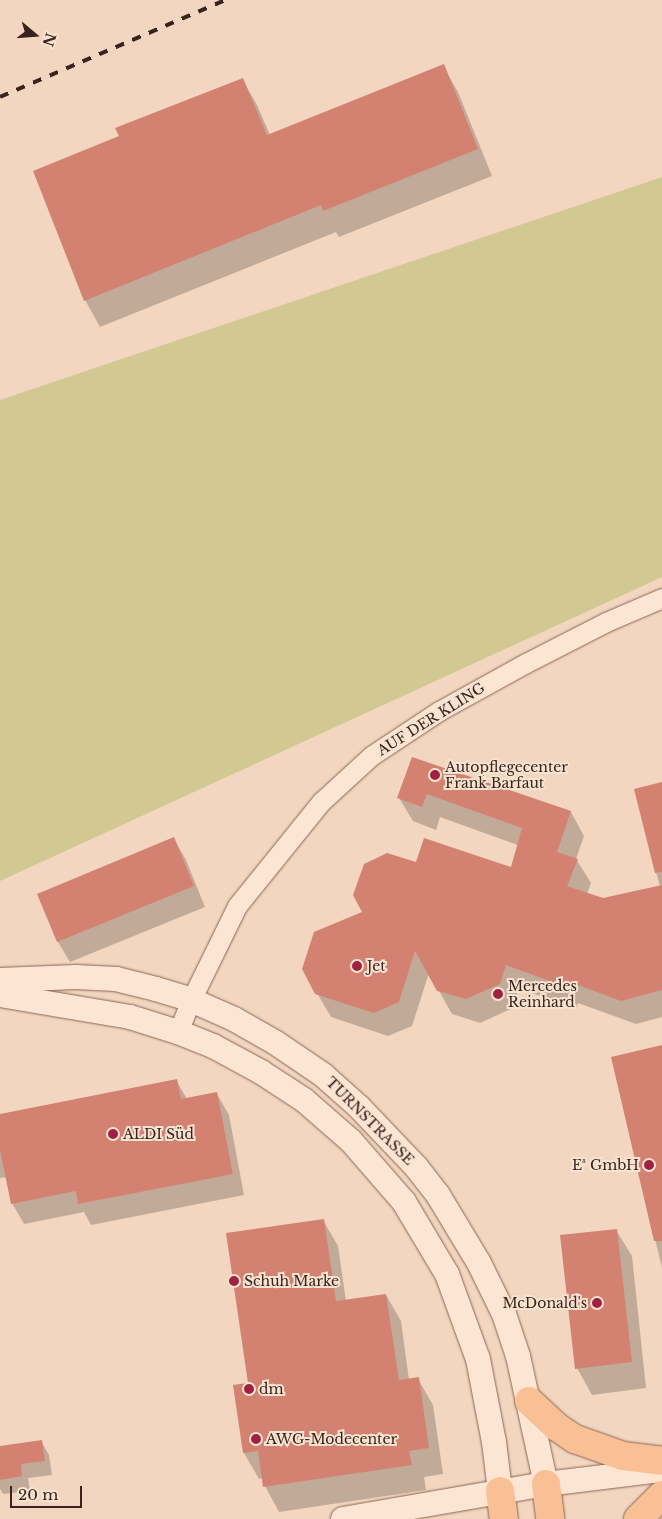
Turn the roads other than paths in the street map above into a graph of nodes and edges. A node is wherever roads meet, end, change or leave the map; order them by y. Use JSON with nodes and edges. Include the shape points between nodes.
{"nodes":[{"id":1,"x":662,"y":598,"type":"edge"},
{"id":2,"x":0,"y":980,"type":"edge"},
{"id":3,"x":0,"y":995,"type":"edge"},
{"id":4,"x":191,"y":1000,"type":"junction"},
{"id":5,"x":178,"y":1032,"type":"junction"},
{"id":6,"x":529,"y":1401,"type":"junction"},
{"id":7,"x":662,"y":1461,"type":"edge"},
{"id":8,"x":662,"y":1470,"type":"edge"},
{"id":9,"x":546,"y":1484,"type":"junction"},
{"id":10,"x":500,"y":1491,"type":"junction"},
{"id":11,"x":662,"y":1495,"type":"edge"},
{"id":12,"x":344,"y":1519,"type":"edge"},
{"id":13,"x":504,"y":1519,"type":"edge"},
{"id":14,"x":550,"y":1519,"type":"edge"},
{"id":15,"x":638,"y":1519,"type":"edge"}],
"edges":[{"from":1,"to":4,"type":"street","name":"AUF DER KLING","via":[[606,622],[517,668],[439,711],[371,756],[321,802],[237,906]]},
{"from":2,"to":4,"type":"street","name":"TURNSTRASSE","via":[[76,976],[116,980]]},
{"from":3,"to":5,"type":"street","name":"TURNSTRASSE","via":[[130,1017]]},
{"from":4,"to":5,"type":"street","name":"AUF DER KLING"},
{"from":4,"to":6,"type":"street","name":"TURNSTRASSE","via":[[234,1019],[323,1075],[417,1168],[438,1195],[479,1263],[508,1327]]},
{"from":5,"to":10,"type":"street","name":"TURNSTRASSE","via":[[261,1072],[304,1100],[351,1140],[404,1202],[447,1274],[476,1351],[486,1391]]},
{"from":6,"to":7,"type":"main road","via":[[575,1439],[623,1456]]},
{"from":6,"to":9,"type":"street","name":"TURNSTRASSE"},
{"from":8,"to":9,"type":"street"},
{"from":9,"to":10,"type":"street"},
{"from":9,"to":14,"type":"main road"},
{"from":10,"to":12,"type":"street"},
{"from":10,"to":13,"type":"main road"},
{"from":11,"to":15,"type":"main road"}]}
